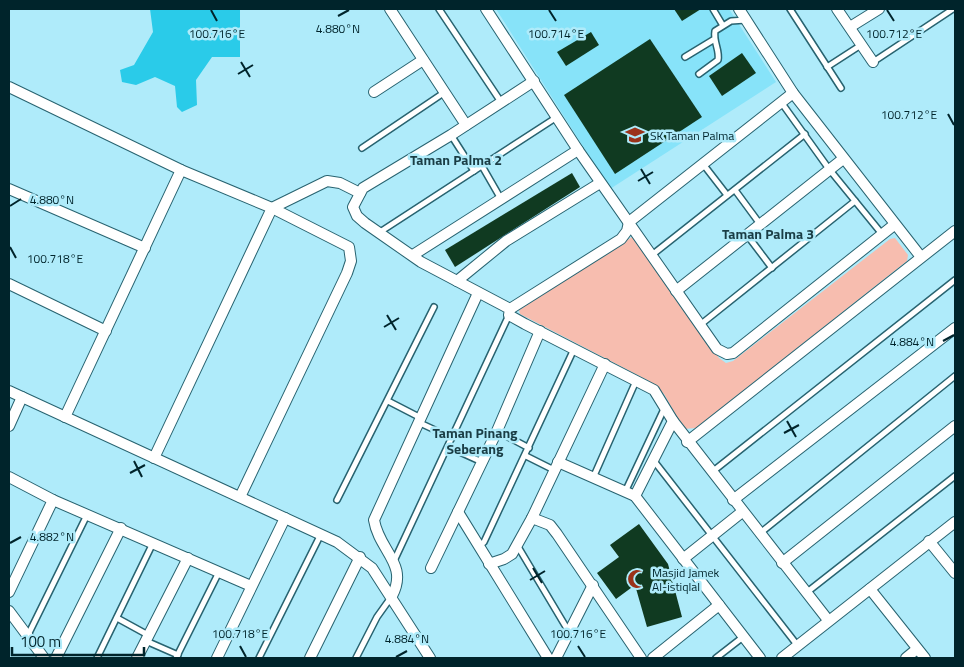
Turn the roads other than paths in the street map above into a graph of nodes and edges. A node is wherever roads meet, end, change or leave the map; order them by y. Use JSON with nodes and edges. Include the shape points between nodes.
{"nodes":[{"id":1,"x":390,"y":9,"type":"edge"},
{"id":2,"x":439,"y":9,"type":"edge"},
{"id":3,"x":486,"y":9,"type":"edge"},
{"id":4,"x":712,"y":9,"type":"edge"},
{"id":5,"x":739,"y":9,"type":"edge"},
{"id":6,"x":790,"y":9,"type":"edge"},
{"id":7,"x":837,"y":9,"type":"edge"},
{"id":8,"x":879,"y":9,"type":"edge"},
{"id":9,"x":953,"y":9,"type":"edge"},
{"id":10,"x":746,"y":20,"type":"junction"},
{"id":11,"x":722,"y":24,"type":"junction"},
{"id":12,"x":850,"y":27,"type":"junction"},
{"id":13,"x":713,"y":40,"type":"junction"},
{"id":14,"x":861,"y":45,"type":"junction"},
{"id":15,"x":685,"y":56,"type":"dead end"},
{"id":16,"x":423,"y":60,"type":"junction"},
{"id":17,"x":872,"y":62,"type":"joint"},
{"id":18,"x":827,"y":68,"type":"junction"},
{"id":19,"x":699,"y":74,"type":"dead end"},
{"id":20,"x":534,"y":81,"type":"junction"},
{"id":21,"x":9,"y":88,"type":"edge"},
{"id":22,"x":841,"y":88,"type":"dead end"},
{"id":23,"x":374,"y":92,"type":"dead end"},
{"id":24,"x":445,"y":92,"type":"junction"},
{"id":25,"x":793,"y":93,"type":"junction"},
{"id":26,"x":781,"y":102,"type":"junction"},
{"id":27,"x":501,"y":103,"type":"junction"},
{"id":28,"x":557,"y":117,"type":"junction"},
{"id":29,"x":466,"y":125,"type":"junction"},
{"id":30,"x":804,"y":134,"type":"junction"},
{"id":31,"x":451,"y":135,"type":"junction"},
{"id":32,"x":362,"y":148,"type":"dead end"},
{"id":33,"x":578,"y":150,"type":"junction"},
{"id":34,"x":843,"y":159,"type":"junction"},
{"id":35,"x":703,"y":164,"type":"junction"},
{"id":36,"x":482,"y":166,"type":"junction"},
{"id":37,"x":829,"y":169,"type":"junction"},
{"id":38,"x":181,"y":170,"type":"junction"},
{"id":39,"x":474,"y":171,"type":"junction"},
{"id":40,"x":600,"y":183,"type":"junction"},
{"id":41,"x":9,"y":188,"type":"edge"},
{"id":42,"x":735,"y":190,"type":"junction"},
{"id":43,"x":360,"y":193,"type":"junction"},
{"id":44,"x":727,"y":196,"type":"junction"},
{"id":45,"x":502,"y":200,"type":"junction"},
{"id":46,"x":855,"y":201,"type":"junction"},
{"id":47,"x":272,"y":208,"type":"junction"},
{"id":48,"x":629,"y":222,"type":"junction"},
{"id":49,"x":761,"y":224,"type":"junction"},
{"id":50,"x":894,"y":225,"type":"junction"},
{"id":51,"x":955,"y":231,"type":"edge"},
{"id":52,"x":380,"y":232,"type":"junction"},
{"id":53,"x":747,"y":235,"type":"junction"},
{"id":54,"x":882,"y":235,"type":"junction"},
{"id":55,"x":145,"y":248,"type":"junction"},
{"id":56,"x":413,"y":255,"type":"junction"},
{"id":57,"x":652,"y":255,"type":"junction"},
{"id":58,"x":921,"y":257,"type":"junction"},
{"id":59,"x":772,"y":268,"type":"junction"},
{"id":60,"x":955,"y":280,"type":"edge"},
{"id":61,"x":457,"y":281,"type":"junction"},
{"id":62,"x":9,"y":284,"type":"edge"},
{"id":63,"x":676,"y":290,"type":"junction"},
{"id":64,"x":478,"y":293,"type":"junction"},
{"id":65,"x":434,"y":307,"type":"dead end"},
{"id":66,"x":510,"y":312,"type":"junction"},
{"id":67,"x":700,"y":326,"type":"junction"},
{"id":68,"x":955,"y":328,"type":"edge"},
{"id":69,"x":106,"y":331,"type":"junction"},
{"id":70,"x":540,"y":331,"type":"junction"},
{"id":71,"x":574,"y":348,"type":"junction"},
{"id":72,"x":605,"y":364,"type":"junction"},
{"id":73,"x":955,"y":376,"type":"edge"},
{"id":74,"x":637,"y":381,"type":"junction"},
{"id":75,"x":9,"y":391,"type":"edge"},
{"id":76,"x":22,"y":397,"type":"junction"},
{"id":77,"x":388,"y":401,"type":"junction"},
{"id":78,"x":665,"y":406,"type":"junction"},
{"id":79,"x":65,"y":417,"type":"junction"},
{"id":80,"x":421,"y":421,"type":"junction"},
{"id":81,"x":673,"y":421,"type":"junction"},
{"id":82,"x":9,"y":426,"type":"edge"},
{"id":83,"x":955,"y":426,"type":"edge"},
{"id":84,"x":497,"y":431,"type":"junction"},
{"id":85,"x":452,"y":438,"type":"junction"},
{"id":86,"x":687,"y":442,"type":"junction"},
{"id":87,"x":449,"y":447,"type":"junction"},
{"id":88,"x":529,"y":448,"type":"junction"},
{"id":89,"x":526,"y":456,"type":"junction"},
{"id":90,"x":154,"y":458,"type":"junction"},
{"id":91,"x":654,"y":461,"type":"junction"},
{"id":92,"x":482,"y":462,"type":"junction"},
{"id":93,"x":556,"y":466,"type":"junction"},
{"id":94,"x":712,"y":473,"type":"junction"},
{"id":95,"x":955,"y":476,"type":"edge"},
{"id":96,"x":9,"y":477,"type":"edge"},
{"id":97,"x":592,"y":478,"type":"junction"},
{"id":98,"x":630,"y":494,"type":"junction"},
{"id":99,"x":240,"y":497,"type":"junction"},
{"id":100,"x":53,"y":500,"type":"junction"},
{"id":101,"x":337,"y":500,"type":"dead end"},
{"id":102,"x":733,"y":500,"type":"junction"},
{"id":103,"x":458,"y":512,"type":"junction"},
{"id":104,"x":742,"y":512,"type":"junction"},
{"id":105,"x":87,"y":514,"type":"junction"},
{"id":106,"x":285,"y":518,"type":"junction"},
{"id":107,"x":532,"y":518,"type":"junction"},
{"id":108,"x":955,"y":522,"type":"edge"},
{"id":109,"x":121,"y":528,"type":"junction"},
{"id":110,"x":321,"y":534,"type":"junction"},
{"id":111,"x":760,"y":534,"type":"junction"},
{"id":112,"x":711,"y":536,"type":"junction"},
{"id":113,"x":930,"y":542,"type":"junction"},
{"id":114,"x":153,"y":543,"type":"junction"},
{"id":115,"x":517,"y":545,"type":"junction"},
{"id":116,"x":478,"y":547,"type":"junction"},
{"id":117,"x":360,"y":557,"type":"junction"},
{"id":118,"x":188,"y":558,"type":"junction"},
{"id":119,"x":683,"y":559,"type":"junction"},
{"id":120,"x":394,"y":561,"type":"junction"},
{"id":121,"x":782,"y":562,"type":"junction"},
{"id":122,"x":489,"y":564,"type":"junction"},
{"id":123,"x":431,"y":568,"type":"dead end"},
{"id":124,"x":219,"y":572,"type":"junction"},
{"id":125,"x":955,"y":573,"type":"edge"},
{"id":126,"x":593,"y":585,"type":"junction"},
{"id":127,"x":251,"y":586,"type":"junction"},
{"id":128,"x":870,"y":589,"type":"junction"},
{"id":129,"x":9,"y":592,"type":"edge"},
{"id":130,"x":805,"y":593,"type":"junction"},
{"id":131,"x":392,"y":596,"type":"junction"},
{"id":132,"x":719,"y":605,"type":"junction"},
{"id":133,"x":9,"y":611,"type":"edge"},
{"id":134,"x":117,"y":618,"type":"junction"},
{"id":135,"x":828,"y":620,"type":"junction"},
{"id":136,"x":569,"y":632,"type":"junction"},
{"id":137,"x":27,"y":636,"type":"junction"},
{"id":138,"x":744,"y":637,"type":"junction"},
{"id":139,"x":147,"y":638,"type":"junction"},
{"id":140,"x":798,"y":646,"type":"junction"},
{"id":141,"x":917,"y":649,"type":"junction"},
{"id":142,"x":177,"y":657,"type":"edge"},
{"id":143,"x":44,"y":658,"type":"edge"},
{"id":144,"x":56,"y":658,"type":"edge"},
{"id":145,"x":97,"y":658,"type":"edge"},
{"id":146,"x":137,"y":658,"type":"edge"},
{"id":147,"x":217,"y":658,"type":"edge"},
{"id":148,"x":259,"y":658,"type":"edge"},
{"id":149,"x":310,"y":658,"type":"edge"},
{"id":150,"x":356,"y":658,"type":"edge"},
{"id":151,"x":430,"y":658,"type":"edge"},
{"id":152,"x":548,"y":658,"type":"edge"},
{"id":153,"x":556,"y":658,"type":"edge"},
{"id":154,"x":641,"y":658,"type":"edge"},
{"id":155,"x":653,"y":658,"type":"edge"},
{"id":156,"x":716,"y":658,"type":"edge"},
{"id":157,"x":760,"y":658,"type":"edge"},
{"id":158,"x":782,"y":658,"type":"edge"},
{"id":159,"x":906,"y":658,"type":"edge"},
{"id":160,"x":925,"y":658,"type":"edge"}],
"edges":[{"from":1,"to":16,"type":"street"},
{"from":2,"to":27,"type":"lane"},
{"from":3,"to":20,"type":"street"},
{"from":4,"to":11,"type":"lane"},
{"from":5,"to":10,"type":"street"},
{"from":6,"to":18,"type":"lane"},
{"from":7,"to":12,"type":"street"},
{"from":8,"to":12,"type":"street"},
{"from":9,"to":17,"type":"lane"},
{"from":10,"to":11,"type":"lane"},
{"from":10,"to":25,"type":"street"},
{"from":11,"to":13,"type":"lane","via":[[715,30]]},
{"from":12,"to":14,"type":"street"},
{"from":13,"to":15,"type":"lane"},
{"from":13,"to":19,"type":"lane","via":[[718,60]]},
{"from":14,"to":17,"type":"street"},
{"from":14,"to":18,"type":"lane"},
{"from":16,"to":23,"type":"street"},
{"from":16,"to":24,"type":"street"},
{"from":18,"to":22,"type":"lane"},
{"from":20,"to":27,"type":"street"},
{"from":20,"to":28,"type":"street"},
{"from":21,"to":38,"type":"street"},
{"from":24,"to":29,"type":"street"},
{"from":24,"to":32,"type":"lane"},
{"from":25,"to":26,"type":"street"},
{"from":25,"to":34,"type":"street"},
{"from":26,"to":30,"type":"lane"},
{"from":26,"to":35,"type":"street"},
{"from":27,"to":29,"type":"street"},
{"from":28,"to":33,"type":"street"},
{"from":28,"to":36,"type":"lane"},
{"from":29,"to":31,"type":"street"},
{"from":30,"to":37,"type":"lane"},
{"from":30,"to":42,"type":"lane"},
{"from":31,"to":39,"type":"lane"},
{"from":31,"to":43,"type":"street","via":[[363,188]]},
{"from":33,"to":40,"type":"street"},
{"from":33,"to":45,"type":"street"},
{"from":34,"to":37,"type":"street"},
{"from":34,"to":50,"type":"street"},
{"from":35,"to":44,"type":"lane"},
{"from":35,"to":48,"type":"street"},
{"from":36,"to":39,"type":"lane"},
{"from":36,"to":45,"type":"lane"},
{"from":37,"to":46,"type":"lane"},
{"from":37,"to":49,"type":"street"},
{"from":38,"to":47,"type":"street"},
{"from":38,"to":55,"type":"street"},
{"from":39,"to":52,"type":"lane"},
{"from":40,"to":48,"type":"street"},
{"from":40,"to":61,"type":"street","via":[[506,241]]},
{"from":41,"to":55,"type":"street"},
{"from":42,"to":44,"type":"lane"},
{"from":42,"to":49,"type":"lane"},
{"from":43,"to":47,"type":"street","via":[[328,181]]},
{"from":43,"to":52,"type":"street","via":[[353,207],[356,216]]},
{"from":44,"to":57,"type":"lane"},
{"from":45,"to":56,"type":"street"},
{"from":46,"to":54,"type":"lane"},
{"from":46,"to":59,"type":"lane"},
{"from":47,"to":90,"type":"street"},
{"from":47,"to":99,"type":"street","via":[[346,244],[352,253]]},
{"from":48,"to":57,"type":"street"},
{"from":48,"to":66,"type":"street","via":[[621,240]]},
{"from":49,"to":53,"type":"street"},
{"from":50,"to":54,"type":"street"},
{"from":50,"to":58,"type":"street"},
{"from":51,"to":58,"type":"street"},
{"from":52,"to":56,"type":"street"},
{"from":53,"to":59,"type":"lane"},
{"from":53,"to":63,"type":"street"},
{"from":54,"to":67,"type":"street","via":[[733,353],[721,353]]},
{"from":55,"to":69,"type":"street"},
{"from":56,"to":61,"type":"street"},
{"from":57,"to":63,"type":"street"},
{"from":58,"to":86,"type":"street"},
{"from":59,"to":67,"type":"lane"},
{"from":60,"to":94,"type":"lane"},
{"from":61,"to":64,"type":"street"},
{"from":62,"to":69,"type":"street"},
{"from":63,"to":67,"type":"street"},
{"from":64,"to":66,"type":"street"},
{"from":64,"to":80,"type":"street"},
{"from":65,"to":77,"type":"lane"},
{"from":66,"to":70,"type":"street"},
{"from":66,"to":85,"type":"lane"},
{"from":68,"to":102,"type":"street"},
{"from":69,"to":79,"type":"street"},
{"from":70,"to":71,"type":"street"},
{"from":70,"to":84,"type":"street"},
{"from":71,"to":72,"type":"street"},
{"from":71,"to":88,"type":"lane"},
{"from":72,"to":74,"type":"street"},
{"from":72,"to":93,"type":"street"},
{"from":73,"to":111,"type":"lane"},
{"from":74,"to":78,"type":"street","via":[[654,390]]},
{"from":74,"to":97,"type":"lane"},
{"from":75,"to":76,"type":"street"},
{"from":76,"to":79,"type":"street"},
{"from":76,"to":82,"type":"street"},
{"from":77,"to":80,"type":"lane"},
{"from":77,"to":101,"type":"lane"},
{"from":78,"to":81,"type":"street"},
{"from":78,"to":98,"type":"lane"},
{"from":79,"to":90,"type":"street"},
{"from":80,"to":85,"type":"lane"},
{"from":80,"to":120,"type":"street","via":[[374,520],[379,538]]},
{"from":81,"to":86,"type":"street"},
{"from":81,"to":91,"type":"street"},
{"from":83,"to":121,"type":"street"},
{"from":84,"to":88,"type":"lane"},
{"from":84,"to":92,"type":"street"},
{"from":85,"to":87,"type":"lane"},
{"from":86,"to":94,"type":"street"},
{"from":87,"to":92,"type":"lane"},
{"from":87,"to":120,"type":"lane"},
{"from":88,"to":89,"type":"lane"},
{"from":89,"to":93,"type":"lane"},
{"from":89,"to":116,"type":"lane","via":[[484,542]]},
{"from":90,"to":99,"type":"street"},
{"from":91,"to":98,"type":"street"},
{"from":91,"to":112,"type":"lane"},
{"from":92,"to":103,"type":"street"},
{"from":93,"to":97,"type":"street"},
{"from":93,"to":107,"type":"street"},
{"from":94,"to":102,"type":"street"},
{"from":95,"to":130,"type":"lane"},
{"from":96,"to":100,"type":"street"},
{"from":97,"to":98,"type":"street"},
{"from":98,"to":119,"type":"street"},
{"from":99,"to":106,"type":"street"},
{"from":100,"to":105,"type":"street"},
{"from":100,"to":129,"type":"street"},
{"from":102,"to":104,"type":"street"},
{"from":103,"to":116,"type":"street"},
{"from":103,"to":123,"type":"street"},
{"from":104,"to":111,"type":"street"},
{"from":104,"to":112,"type":"street"},
{"from":105,"to":109,"type":"street"},
{"from":105,"to":137,"type":"lane"},
{"from":106,"to":110,"type":"street"},
{"from":106,"to":127,"type":"street"},
{"from":107,"to":115,"type":"street"},
{"from":107,"to":126,"type":"street","via":[[550,525]]},
{"from":108,"to":113,"type":"street"},
{"from":109,"to":114,"type":"street"},
{"from":109,"to":144,"type":"street"},
{"from":110,"to":117,"type":"street"},
{"from":110,"to":148,"type":"lane"},
{"from":111,"to":121,"type":"street"},
{"from":112,"to":119,"type":"street"},
{"from":112,"to":140,"type":"lane"},
{"from":113,"to":125,"type":"street"},
{"from":113,"to":128,"type":"street"},
{"from":114,"to":118,"type":"street"},
{"from":114,"to":134,"type":"lane"},
{"from":115,"to":122,"type":"street","via":[[508,557]]},
{"from":115,"to":136,"type":"lane"},
{"from":116,"to":122,"type":"street"},
{"from":117,"to":131,"type":"street"},
{"from":117,"to":149,"type":"street"},
{"from":118,"to":124,"type":"street"},
{"from":118,"to":139,"type":"street"},
{"from":119,"to":132,"type":"street"},
{"from":120,"to":131,"type":"street","via":[[398,585]]},
{"from":121,"to":130,"type":"street"},
{"from":122,"to":152,"type":"street"},
{"from":124,"to":127,"type":"street"},
{"from":124,"to":142,"type":"lane"},
{"from":126,"to":136,"type":"street"},
{"from":126,"to":154,"type":"street"},
{"from":127,"to":147,"type":"street"},
{"from":128,"to":135,"type":"street"},
{"from":128,"to":141,"type":"street"},
{"from":130,"to":135,"type":"street"},
{"from":131,"to":150,"type":"lane"},
{"from":131,"to":151,"type":"street"},
{"from":132,"to":138,"type":"street"},
{"from":132,"to":155,"type":"street"},
{"from":133,"to":137,"type":"street"},
{"from":134,"to":139,"type":"lane"},
{"from":134,"to":145,"type":"lane"},
{"from":135,"to":140,"type":"street"},
{"from":136,"to":153,"type":"street"},
{"from":137,"to":143,"type":"street"},
{"from":138,"to":156,"type":"lane"},
{"from":138,"to":157,"type":"street"},
{"from":139,"to":142,"type":"lane"},
{"from":139,"to":146,"type":"street"},
{"from":140,"to":158,"type":"street"},
{"from":141,"to":159,"type":"street"},
{"from":141,"to":160,"type":"street"}]}
